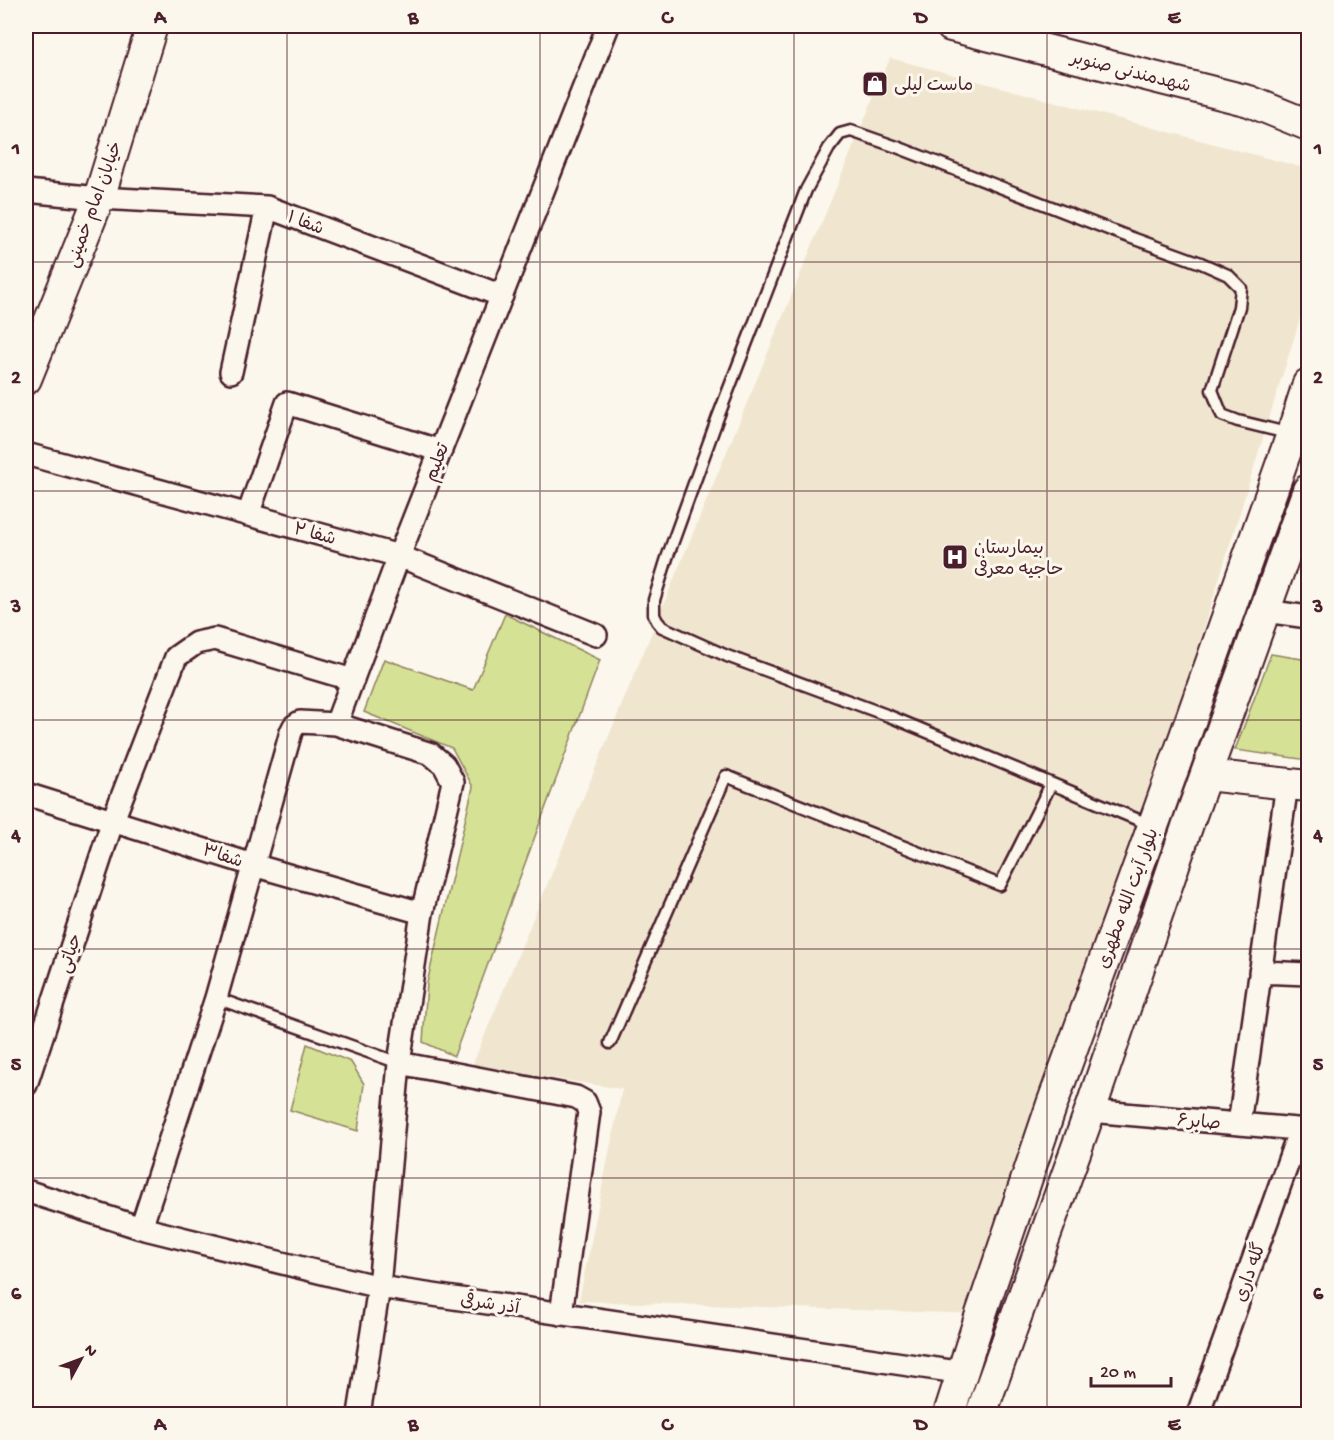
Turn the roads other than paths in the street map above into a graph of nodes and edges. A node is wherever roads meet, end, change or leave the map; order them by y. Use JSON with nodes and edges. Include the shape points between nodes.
{"nodes":[{"id":1,"x":152,"y":26,"type":"edge"},
{"id":2,"x":608,"y":26,"type":"edge"},
{"id":3,"x":951,"y":26,"type":"edge"},
{"id":4,"x":1308,"y":125,"type":"edge"},
{"id":5,"x":26,"y":191,"type":"edge"},
{"id":6,"x":99,"y":198,"type":"junction"},
{"id":7,"x":267,"y":207,"type":"junction"},
{"id":8,"x":502,"y":296,"type":"junction"},
{"id":9,"x":231,"y":372,"type":"dead end"},
{"id":10,"x":26,"y":379,"type":"edge"},
{"id":11,"x":1308,"y":384,"type":"edge"},
{"id":12,"x":1292,"y":434,"type":"junction"},
{"id":13,"x":441,"y":451,"type":"junction"},
{"id":14,"x":26,"y":454,"type":"edge"},
{"id":15,"x":1308,"y":489,"type":"edge"},
{"id":16,"x":248,"y":515,"type":"junction"},
{"id":17,"x":399,"y":556,"type":"junction"},
{"id":18,"x":1265,"y":611,"type":"junction"},
{"id":19,"x":1308,"y":617,"type":"edge"},
{"id":20,"x":596,"y":635,"type":"dead end"},
{"id":21,"x":353,"y":680,"type":"junction"},
{"id":22,"x":336,"y":724,"type":"junction"},
{"id":23,"x":1206,"y":775,"type":"junction"},
{"id":24,"x":1051,"y":784,"type":"junction"},
{"id":25,"x":1298,"y":785,"type":"edge"},
{"id":26,"x":26,"y":794,"type":"edge"},
{"id":27,"x":113,"y":820,"type":"junction"},
{"id":28,"x":1153,"y":826,"type":"junction"},
{"id":29,"x":1184,"y":836,"type":"junction"},
{"id":30,"x":253,"y":865,"type":"junction"},
{"id":31,"x":422,"y":913,"type":"junction"},
{"id":32,"x":1260,"y":972,"type":"junction"},
{"id":33,"x":1308,"y":974,"type":"edge"},
{"id":34,"x":216,"y":998,"type":"junction"},
{"id":35,"x":610,"y":1043,"type":"dead end"},
{"id":36,"x":399,"y":1063,"type":"junction"},
{"id":37,"x":26,"y":1085,"type":"edge"},
{"id":38,"x":1052,"y":1104,"type":"junction"},
{"id":39,"x":1090,"y":1111,"type":"junction"},
{"id":40,"x":1239,"y":1124,"type":"junction"},
{"id":41,"x":1304,"y":1130,"type":"edge"},
{"id":42,"x":26,"y":1191,"type":"edge"},
{"id":43,"x":141,"y":1228,"type":"junction"},
{"id":44,"x":379,"y":1287,"type":"junction"},
{"id":45,"x":561,"y":1314,"type":"junction"},
{"id":46,"x":964,"y":1372,"type":"junction"},
{"id":47,"x":359,"y":1414,"type":"edge"},
{"id":48,"x":949,"y":1414,"type":"edge"},
{"id":49,"x":981,"y":1414,"type":"edge"},
{"id":50,"x":1198,"y":1414,"type":"edge"}],
"edges":[{"from":1,"to":6,"type":"street","name":"خیابان امام خمینی"},
{"from":2,"to":8,"type":"street","name":"تعلیم"},
{"from":3,"to":4,"type":"street","name":"شهدمندنی صنوبر","via":[[1248,101]]},
{"from":5,"to":6,"type":"street","name":"شفا ۱"},
{"from":6,"to":7,"type":"street","name":"شفا ۱"},
{"from":6,"to":10,"type":"street","name":"خیابان امام خمینی"},
{"from":7,"to":8,"type":"street","name":"شفا ۱"},
{"from":7,"to":9,"type":"street"},
{"from":8,"to":13,"type":"street","name":"تعلیم"},
{"from":11,"to":12,"type":"street","name":"بلوار آیت الله مطهری"},
{"from":12,"to":24,"type":"lane","via":[[1222,415],[1216,403],[1212,390],[1239,307],[1241,288],[1228,275],[851,131],[840,134],[829,148],[806,190],[718,417],[667,558],[654,600],[654,615],[662,627],[728,656],[890,716]]},
{"from":12,"to":28,"type":"street","name":"بلوار آیت الله مطهری"},
{"from":13,"to":16,"type":"street","via":[[286,403]]},
{"from":13,"to":17,"type":"street","name":"تعلیم"},
{"from":14,"to":16,"type":"street","name":"شفا ۲"},
{"from":15,"to":18,"type":"street","name":"بلوار آیت الله مطهری"},
{"from":16,"to":17,"type":"street","name":"شفا ۲"},
{"from":17,"to":20,"type":"street","name":"شفا ۲"},
{"from":17,"to":21,"type":"street","name":"تعلیم"},
{"from":18,"to":19,"type":"street"},
{"from":18,"to":23,"type":"street","name":"بلوار آیت الله مطهری"},
{"from":21,"to":22,"type":"street","name":"تعلیم"},
{"from":21,"to":27,"type":"street","name":"حیاتی","via":[[215,639],[196,643],[176,657]]},
{"from":22,"to":30,"type":"street","via":[[300,722],[294,726]]},
{"from":22,"to":31,"type":"street","via":[[431,753],[444,765],[453,782]]},
{"from":23,"to":25,"type":"street"},
{"from":23,"to":29,"type":"street","name":"بلوار آیت الله مطهری"},
{"from":24,"to":28,"type":"lane"},
{"from":24,"to":35,"type":"lane","via":[[1000,885],[726,776]]},
{"from":25,"to":32,"type":"street"},
{"from":26,"to":27,"type":"street","name":"شفا۳"},
{"from":27,"to":30,"type":"street","name":"شفا۳"},
{"from":27,"to":37,"type":"street","name":"حیاتی"},
{"from":28,"to":29,"type":"street"},
{"from":28,"to":38,"type":"street","name":"بلوار آیت الله مطهری"},
{"from":29,"to":39,"type":"street","name":"بلوار آیت الله مطهری"},
{"from":30,"to":31,"type":"street","name":"شفا۳"},
{"from":30,"to":34,"type":"street"},
{"from":31,"to":36,"type":"street"},
{"from":32,"to":33,"type":"street"},
{"from":32,"to":40,"type":"street"},
{"from":34,"to":36,"type":"lane"},
{"from":34,"to":43,"type":"street"},
{"from":36,"to":44,"type":"street"},
{"from":36,"to":45,"type":"street","via":[[576,1097],[585,1102],[589,1112]]},
{"from":38,"to":39,"type":"street"},
{"from":38,"to":46,"type":"street","name":"بلوار آیت الله مطهری"},
{"from":39,"to":40,"type":"street","name":"صابر۶"},
{"from":39,"to":49,"type":"street","name":"بلوار آیت الله مطهری"},
{"from":40,"to":41,"type":"street","name":"صابر۶"},
{"from":41,"to":50,"type":"street","name":"گله داری"},
{"from":42,"to":43,"type":"street","name":"آذر شرقی"},
{"from":43,"to":44,"type":"street","name":"آذر شرقی"},
{"from":44,"to":45,"type":"street","name":"آذر شرقی"},
{"from":44,"to":47,"type":"street"},
{"from":45,"to":46,"type":"street","name":"آذر شرقی"},
{"from":46,"to":48,"type":"street","name":"بلوار آیت الله مطهری"}]}
